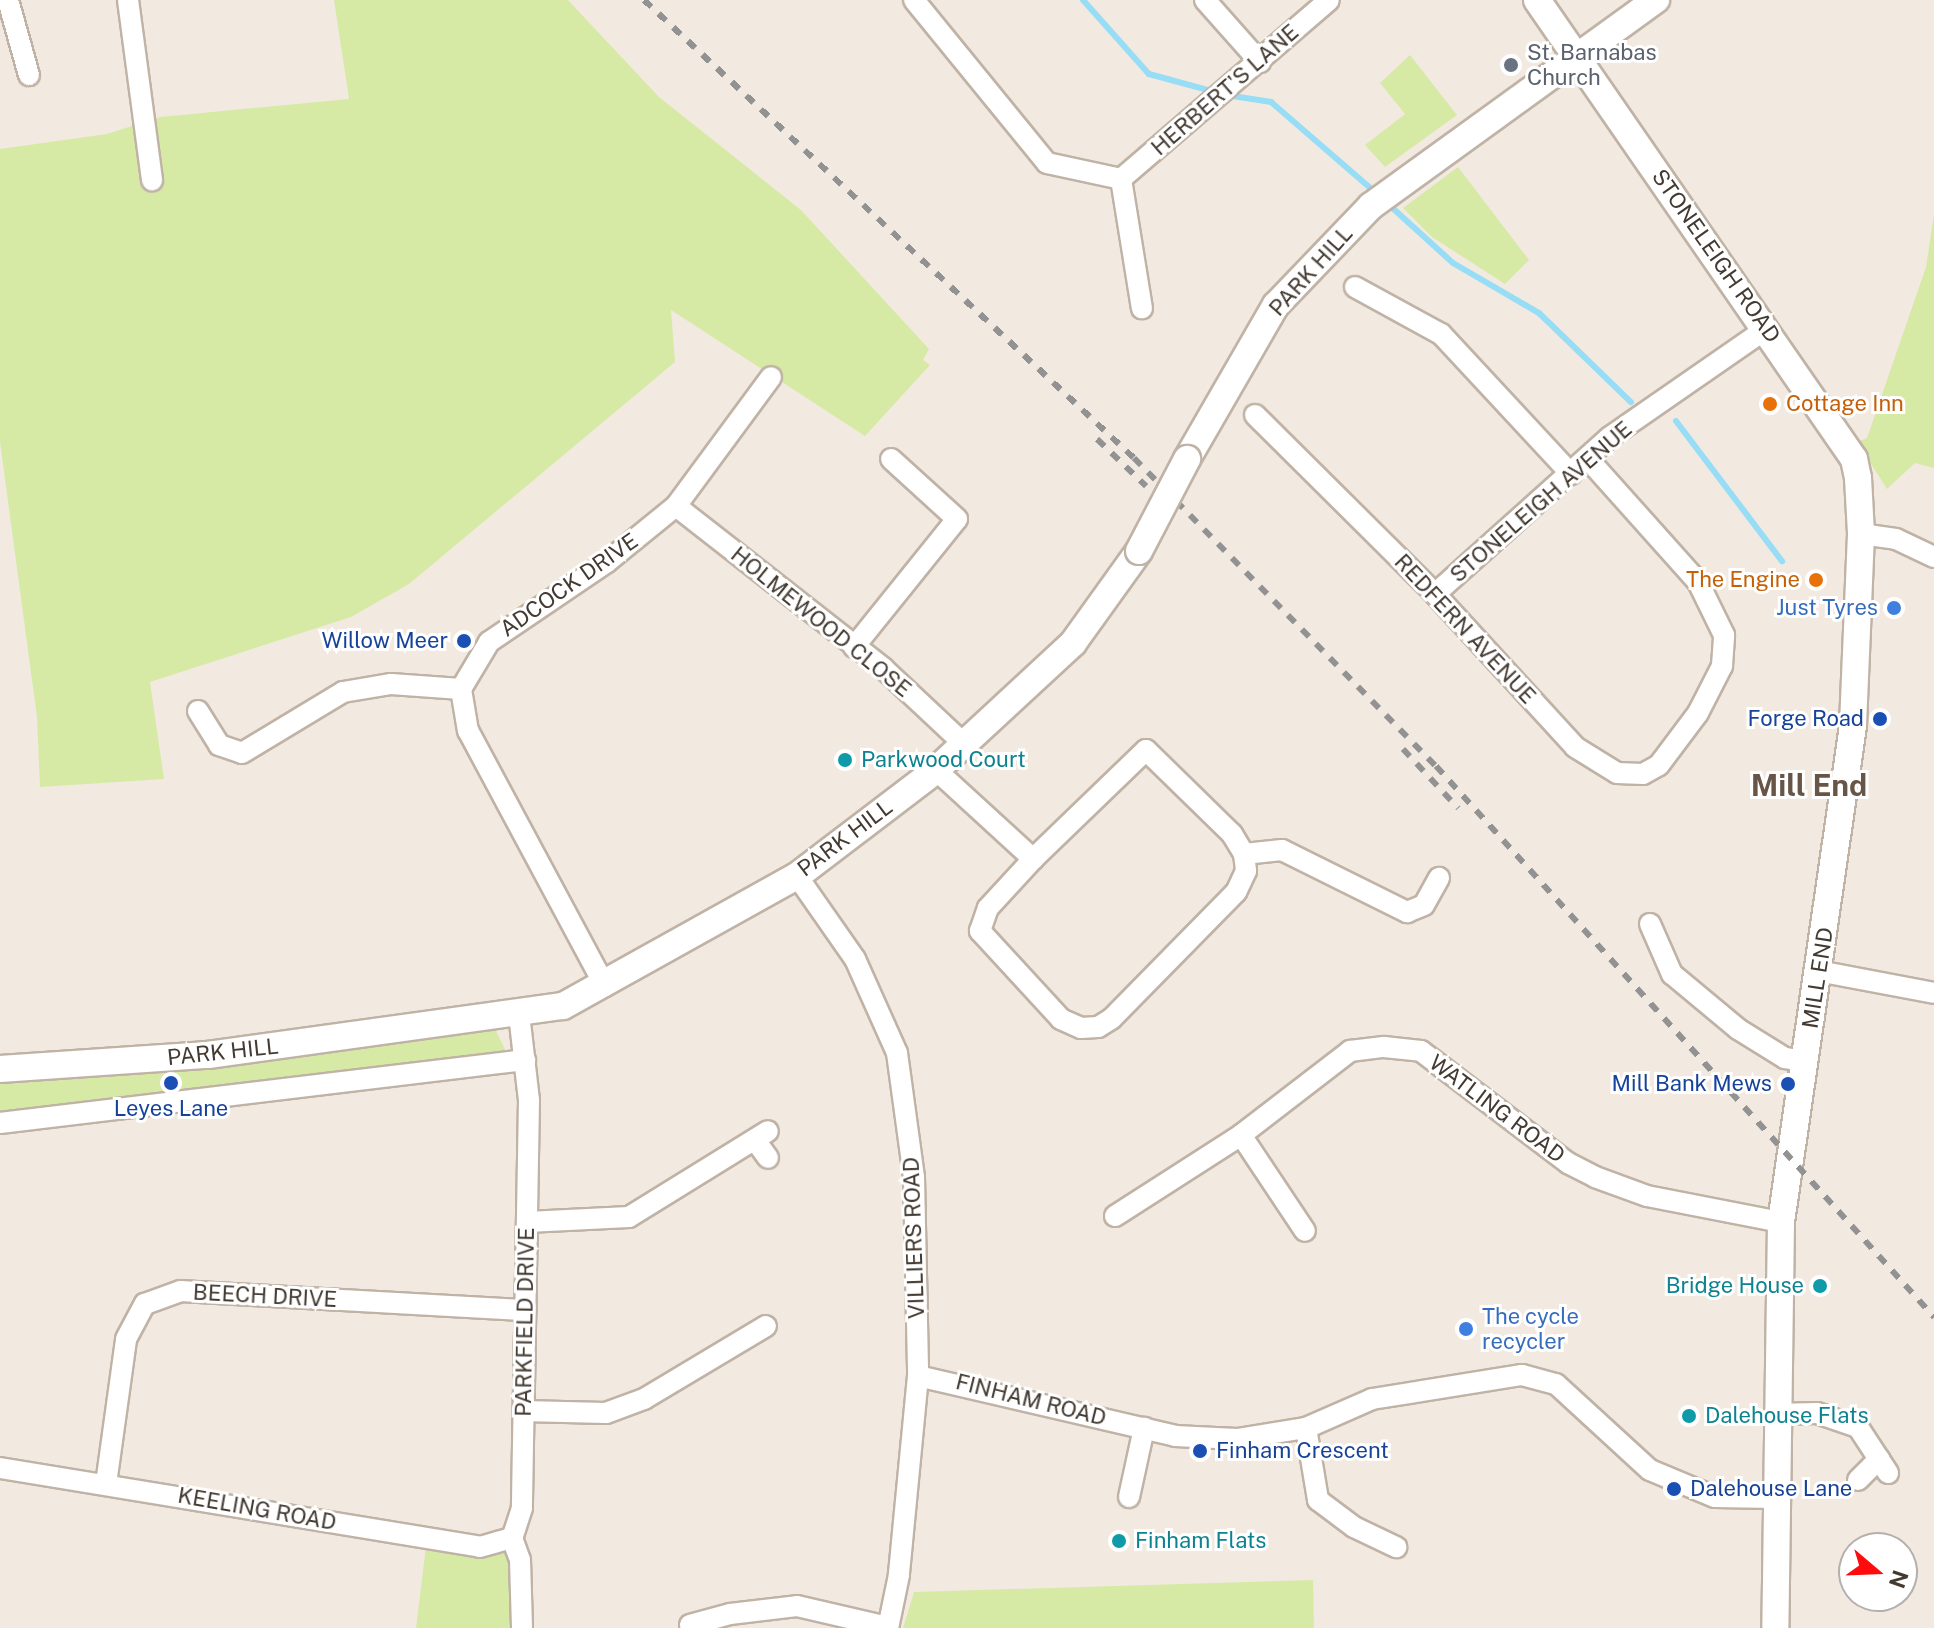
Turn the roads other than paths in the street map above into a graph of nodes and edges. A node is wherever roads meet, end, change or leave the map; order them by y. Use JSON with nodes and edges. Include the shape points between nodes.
{"nodes":[{"id":1,"x":8,"y":0,"type":"edge"},
{"id":2,"x":128,"y":0,"type":"edge"},
{"id":3,"x":914,"y":0,"type":"edge"},
{"id":4,"x":1205,"y":0,"type":"edge"},
{"id":5,"x":1329,"y":0,"type":"edge"},
{"id":6,"x":1537,"y":0,"type":"edge"},
{"id":7,"x":1656,"y":0,"type":"edge"},
{"id":8,"x":6,"y":26,"type":"edge"},
{"id":9,"x":1576,"y":54,"type":"junction"},
{"id":10,"x":1260,"y":62,"type":"junction"},
{"id":11,"x":29,"y":75,"type":"dead end"},
{"id":12,"x":1121,"y":179,"type":"junction"},
{"id":13,"x":152,"y":180,"type":"dead end"},
{"id":14,"x":1355,"y":287,"type":"dead end"},
{"id":15,"x":1142,"y":308,"type":"dead end"},
{"id":16,"x":1766,"y":329,"type":"junction"},
{"id":17,"x":771,"y":377,"type":"dead end"},
{"id":18,"x":1255,"y":415,"type":"dead end"},
{"id":19,"x":1587,"y":458,"type":"junction"},
{"id":20,"x":891,"y":459,"type":"dead end"},
{"id":21,"x":1854,"y":459,"type":"joint"},
{"id":22,"x":1571,"y":474,"type":"junction"},
{"id":23,"x":676,"y":506,"type":"junction"},
{"id":24,"x":1861,"y":534,"type":"junction"},
{"id":25,"x":1934,"y":557,"type":"edge"},
{"id":26,"x":1435,"y":594,"type":"junction"},
{"id":27,"x":854,"y":647,"type":"junction"},
{"id":28,"x":461,"y":689,"type":"junction"},
{"id":29,"x":198,"y":711,"type":"dead end"},
{"id":30,"x":963,"y":743,"type":"junction"},
{"id":31,"x":936,"y":770,"type":"junction"},
{"id":32,"x":1244,"y":854,"type":"junction"},
{"id":33,"x":1033,"y":859,"type":"junction"},
{"id":34,"x":797,"y":876,"type":"junction"},
{"id":35,"x":1439,"y":878,"type":"dead end"},
{"id":36,"x":1650,"y":924,"type":"dead end"},
{"id":37,"x":1818,"y":971,"type":"junction"},
{"id":38,"x":605,"y":986,"type":"junction"},
{"id":39,"x":1934,"y":993,"type":"edge"},
{"id":40,"x":519,"y":1014,"type":"junction"},
{"id":41,"x":525,"y":1060,"type":"junction"},
{"id":42,"x":1805,"y":1061,"type":"junction"},
{"id":43,"x":0,"y":1069,"type":"edge"},
{"id":44,"x":0,"y":1123,"type":"edge"},
{"id":45,"x":1241,"y":1135,"type":"junction"},
{"id":46,"x":768,"y":1158,"type":"dead end"},
{"id":47,"x":1115,"y":1216,"type":"dead end"},
{"id":48,"x":527,"y":1222,"type":"junction"},
{"id":49,"x":1781,"y":1222,"type":"junction"},
{"id":50,"x":1305,"y":1231,"type":"dead end"},
{"id":51,"x":525,"y":1310,"type":"junction"},
{"id":52,"x":758,"y":1339,"type":"dead end"},
{"id":53,"x":918,"y":1376,"type":"junction"},
{"id":54,"x":523,"y":1411,"type":"junction"},
{"id":55,"x":1775,"y":1414,"type":"junction"},
{"id":56,"x":1144,"y":1428,"type":"junction"},
{"id":57,"x":1306,"y":1428,"type":"junction"},
{"id":58,"x":0,"y":1468,"type":"edge"},
{"id":59,"x":1858,"y":1480,"type":"dead end"},
{"id":60,"x":106,"y":1484,"type":"junction"},
{"id":61,"x":1129,"y":1497,"type":"dead end"},
{"id":62,"x":1774,"y":1498,"type":"junction"},
{"id":63,"x":512,"y":1538,"type":"junction"},
{"id":64,"x":1396,"y":1547,"type":"dead end"},
{"id":65,"x":690,"y":1625,"type":"dead end"},
{"id":66,"x":522,"y":1628,"type":"edge"},
{"id":67,"x":888,"y":1628,"type":"edge"},
{"id":68,"x":1775,"y":1628,"type":"edge"}],
"edges":[{"from":1,"to":8,"type":"street"},
{"from":2,"to":13,"type":"street"},
{"from":3,"to":12,"type":"street","via":[[1047,163]]},
{"from":4,"to":10,"type":"street"},
{"from":5,"to":10,"type":"street","name":"HERBERT'S LANE"},
{"from":6,"to":9,"type":"street","name":"STONELEIGH ROAD"},
{"from":7,"to":9,"type":"street","name":"PARK HILL"},
{"from":8,"to":11,"type":"street"},
{"from":9,"to":16,"type":"street","name":"STONELEIGH ROAD"},
{"from":9,"to":30,"type":"street","name":"PARK HILL","bridge":true,"via":[[1371,206],[1276,305],[1139,551],[1073,643]]},
{"from":10,"to":12,"type":"street","name":"HERBERT'S LANE"},
{"from":12,"to":15,"type":"street"},
{"from":14,"to":22,"type":"street","via":[[1441,334]]},
{"from":16,"to":19,"type":"street","name":"STONELEIGH AVENUE"},
{"from":16,"to":21,"type":"street","name":"STONELEIGH ROAD"},
{"from":17,"to":23,"type":"street","name":"ADCOCK DRIVE"},
{"from":18,"to":26,"type":"street","name":"REDFERN AVENUE"},
{"from":19,"to":22,"type":"street","name":"STONELEIGH AVENUE"},
{"from":19,"to":26,"type":"street","name":"REDFERN AVENUE","via":[[1682,562],[1718,616],[1724,635],[1722,666],[1659,765],[1643,774],[1617,773],[1563,736]]},
{"from":20,"to":27,"type":"street","via":[[957,519]]},
{"from":21,"to":24,"type":"street","name":"MILL END"},
{"from":22,"to":26,"type":"street","name":"STONELEIGH AVENUE"},
{"from":23,"to":27,"type":"street","name":"HOLMEWOOD CLOSE"},
{"from":23,"to":28,"type":"street","name":"ADCOCK DRIVE","via":[[607,562],[489,642]]},
{"from":24,"to":25,"type":"street","via":[[1896,539]]},
{"from":24,"to":37,"type":"street","name":"MILL END","via":[[1853,726]]},
{"from":27,"to":30,"type":"street","name":"HOLMEWOOD CLOSE"},
{"from":28,"to":29,"type":"street","via":[[391,684],[343,692],[242,753],[219,745]]},
{"from":28,"to":38,"type":"street","via":[[468,731]]},
{"from":30,"to":31,"type":"street","name":"PARK HILL"},
{"from":31,"to":33,"type":"street"},
{"from":31,"to":34,"type":"street","name":"PARK HILL"},
{"from":32,"to":33,"type":"street","via":[[1232,834],[1146,750]]},
{"from":32,"to":33,"type":"street","via":[[1246,871],[1236,892],[1111,1019],[1081,1028],[1051,1009],[980,931],[988,908]]},
{"from":32,"to":35,"type":"street","via":[[1282,850],[1407,912],[1424,905]]},
{"from":34,"to":38,"type":"street","name":"PARK HILL"},
{"from":34,"to":53,"type":"street","name":"VILLIERS ROAD","via":[[855,959],[897,1053],[914,1177]]},
{"from":36,"to":42,"type":"street","via":[[1672,974],[1738,1029],[1785,1058]]},
{"from":37,"to":39,"type":"street"},
{"from":37,"to":42,"type":"street","name":"MILL END"},
{"from":38,"to":40,"type":"street","name":"PARK HILL","via":[[563,1006]]},
{"from":40,"to":41,"type":"street","name":"PARKFIELD DRIVE"},
{"from":40,"to":43,"type":"street","name":"PARK HILL","via":[[208,1055]]},
{"from":41,"to":44,"type":"street","name":"PARK HILL"},
{"from":41,"to":48,"type":"street","name":"PARKFIELD DRIVE"},
{"from":42,"to":49,"type":"street","name":"MILL END"},
{"from":45,"to":47,"type":"street","name":"WATLING ROAD"},
{"from":45,"to":49,"type":"street","name":"WATLING ROAD","via":[[1350,1051],[1421,1051],[1568,1163],[1595,1177],[1647,1196]]},
{"from":45,"to":50,"type":"street"},
{"from":46,"to":48,"type":"street","via":[[762,1135],[629,1217]]},
{"from":48,"to":51,"type":"street","name":"PARKFIELD DRIVE"},
{"from":49,"to":55,"type":"street","name":"MILL END"},
{"from":51,"to":54,"type":"street","name":"PARKFIELD DRIVE"},
{"from":51,"to":60,"type":"street","name":"BEECH DRIVE","via":[[181,1291],[145,1304],[126,1339]]},
{"from":52,"to":54,"type":"street","via":[[644,1399],[606,1413]]},
{"from":53,"to":56,"type":"street","name":"FINHAM ROAD"},
{"from":53,"to":67,"type":"street","name":"VILLIERS ROAD","via":[[899,1575]]},
{"from":54,"to":63,"type":"street","name":"PARKFIELD DRIVE","via":[[522,1508]]},
{"from":55,"to":59,"type":"street","via":[[1817,1413],[1858,1427],[1884,1466]]},
{"from":55,"to":62,"type":"street","name":"MILL END"},
{"from":56,"to":57,"type":"street","name":"FINHAM ROAD","via":[[1175,1436],[1237,1439]]},
{"from":56,"to":61,"type":"street"},
{"from":57,"to":62,"type":"street","name":"FINHAM ROAD","via":[[1372,1399],[1522,1375],[1556,1384],[1650,1470],[1715,1497]]},
{"from":57,"to":64,"type":"street","via":[[1318,1500],[1354,1527]]},
{"from":58,"to":60,"type":"street","name":"KEELING ROAD"},
{"from":60,"to":63,"type":"street","name":"KEELING ROAD","via":[[480,1547]]},
{"from":62,"to":68,"type":"street"},
{"from":63,"to":66,"type":"street","name":"PARKFIELD DRIVE","via":[[520,1560]]},
{"from":65,"to":67,"type":"street","via":[[797,1606]]}]}
